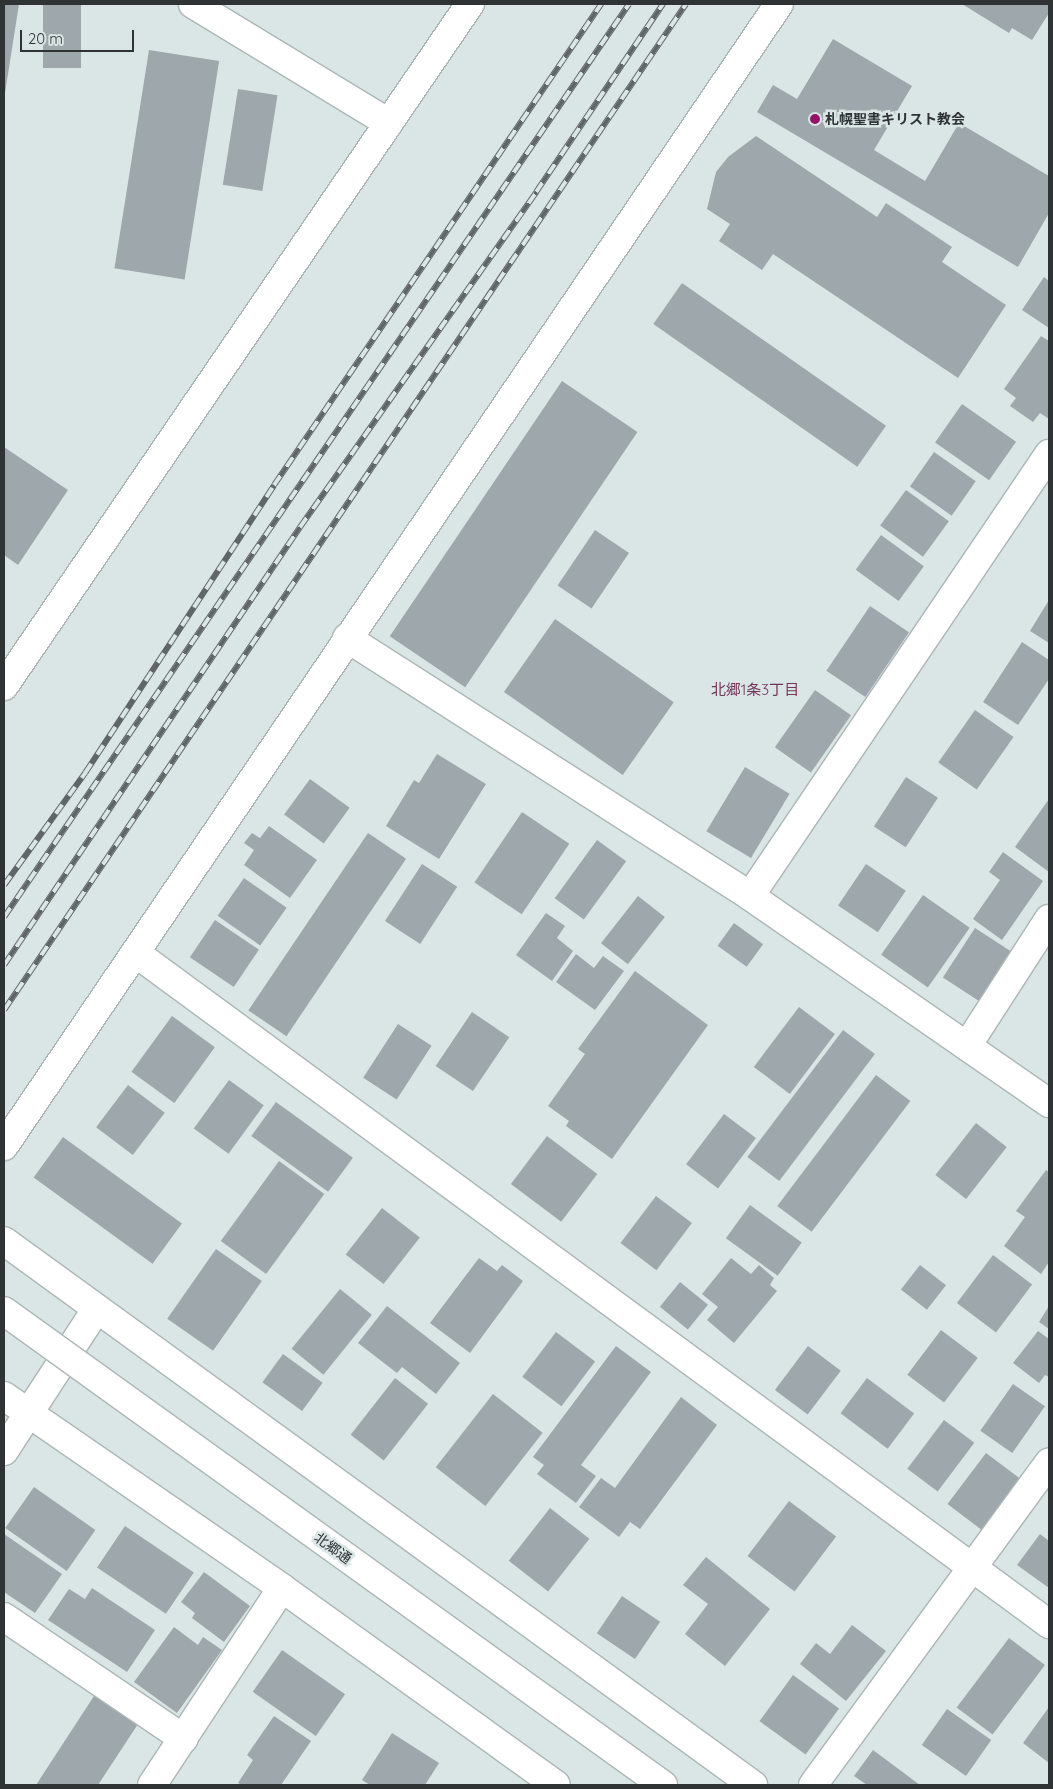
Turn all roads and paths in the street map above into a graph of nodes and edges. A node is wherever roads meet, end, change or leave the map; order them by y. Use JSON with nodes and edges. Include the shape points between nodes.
{"nodes":[{"id":1,"x":193,"y":4,"type":"edge"},
{"id":2,"x":470,"y":4,"type":"edge"},
{"id":3,"x":779,"y":4,"type":"edge"},
{"id":4,"x":389,"y":123,"type":"junction"},
{"id":5,"x":1049,"y":454,"type":"edge"},
{"id":6,"x":347,"y":638,"type":"junction"},
{"id":7,"x":4,"y":686,"type":"edge"},
{"id":8,"x":750,"y":896,"type":"junction"},
{"id":9,"x":1049,"y":919,"type":"edge"},
{"id":10,"x":137,"y":954,"type":"junction"},
{"id":11,"x":967,"y":1046,"type":"junction"},
{"id":12,"x":1049,"y":1103,"type":"edge"},
{"id":13,"x":4,"y":1146,"type":"edge"},
{"id":14,"x":4,"y":1241,"type":"edge"},
{"id":15,"x":96,"y":1310,"type":"junction"},
{"id":16,"x":4,"y":1311,"type":"edge"},
{"id":17,"x":4,"y":1396,"type":"edge"},
{"id":18,"x":29,"y":1414,"type":"junction"},
{"id":19,"x":4,"y":1451,"type":"edge"},
{"id":20,"x":1049,"y":1462,"type":"edge"},
{"id":21,"x":972,"y":1567,"type":"junction"},
{"id":22,"x":282,"y":1588,"type":"junction"},
{"id":23,"x":4,"y":1617,"type":"edge"},
{"id":24,"x":1049,"y":1624,"type":"edge"},
{"id":25,"x":184,"y":1739,"type":"junction"},
{"id":26,"x":152,"y":1785,"type":"edge"},
{"id":27,"x":556,"y":1785,"type":"edge"},
{"id":28,"x":663,"y":1785,"type":"edge"},
{"id":29,"x":753,"y":1785,"type":"edge"},
{"id":30,"x":813,"y":1785,"type":"edge"}],
"edges":[{"from":1,"to":4,"type":"street"},
{"from":2,"to":4,"type":"street"},
{"from":3,"to":6,"type":"street"},
{"from":4,"to":7,"type":"street"},
{"from":5,"to":8,"type":"street"},
{"from":6,"to":8,"type":"street"},
{"from":6,"to":10,"type":"street"},
{"from":8,"to":11,"type":"street"},
{"from":9,"to":11,"type":"street"},
{"from":10,"to":13,"type":"street"},
{"from":10,"to":21,"type":"street"},
{"from":11,"to":12,"type":"street"},
{"from":14,"to":15,"type":"street"},
{"from":15,"to":18,"type":"street"},
{"from":15,"to":29,"type":"street"},
{"from":16,"to":28,"type":"street","name":"北郷通","bridge":true},
{"from":17,"to":18,"type":"street"},
{"from":18,"to":19,"type":"street"},
{"from":18,"to":22,"type":"street"},
{"from":20,"to":21,"type":"street"},
{"from":21,"to":24,"type":"street"},
{"from":21,"to":30,"type":"street"},
{"from":22,"to":25,"type":"street"},
{"from":22,"to":27,"type":"street"},
{"from":23,"to":25,"type":"street"},
{"from":25,"to":26,"type":"street"}]}
